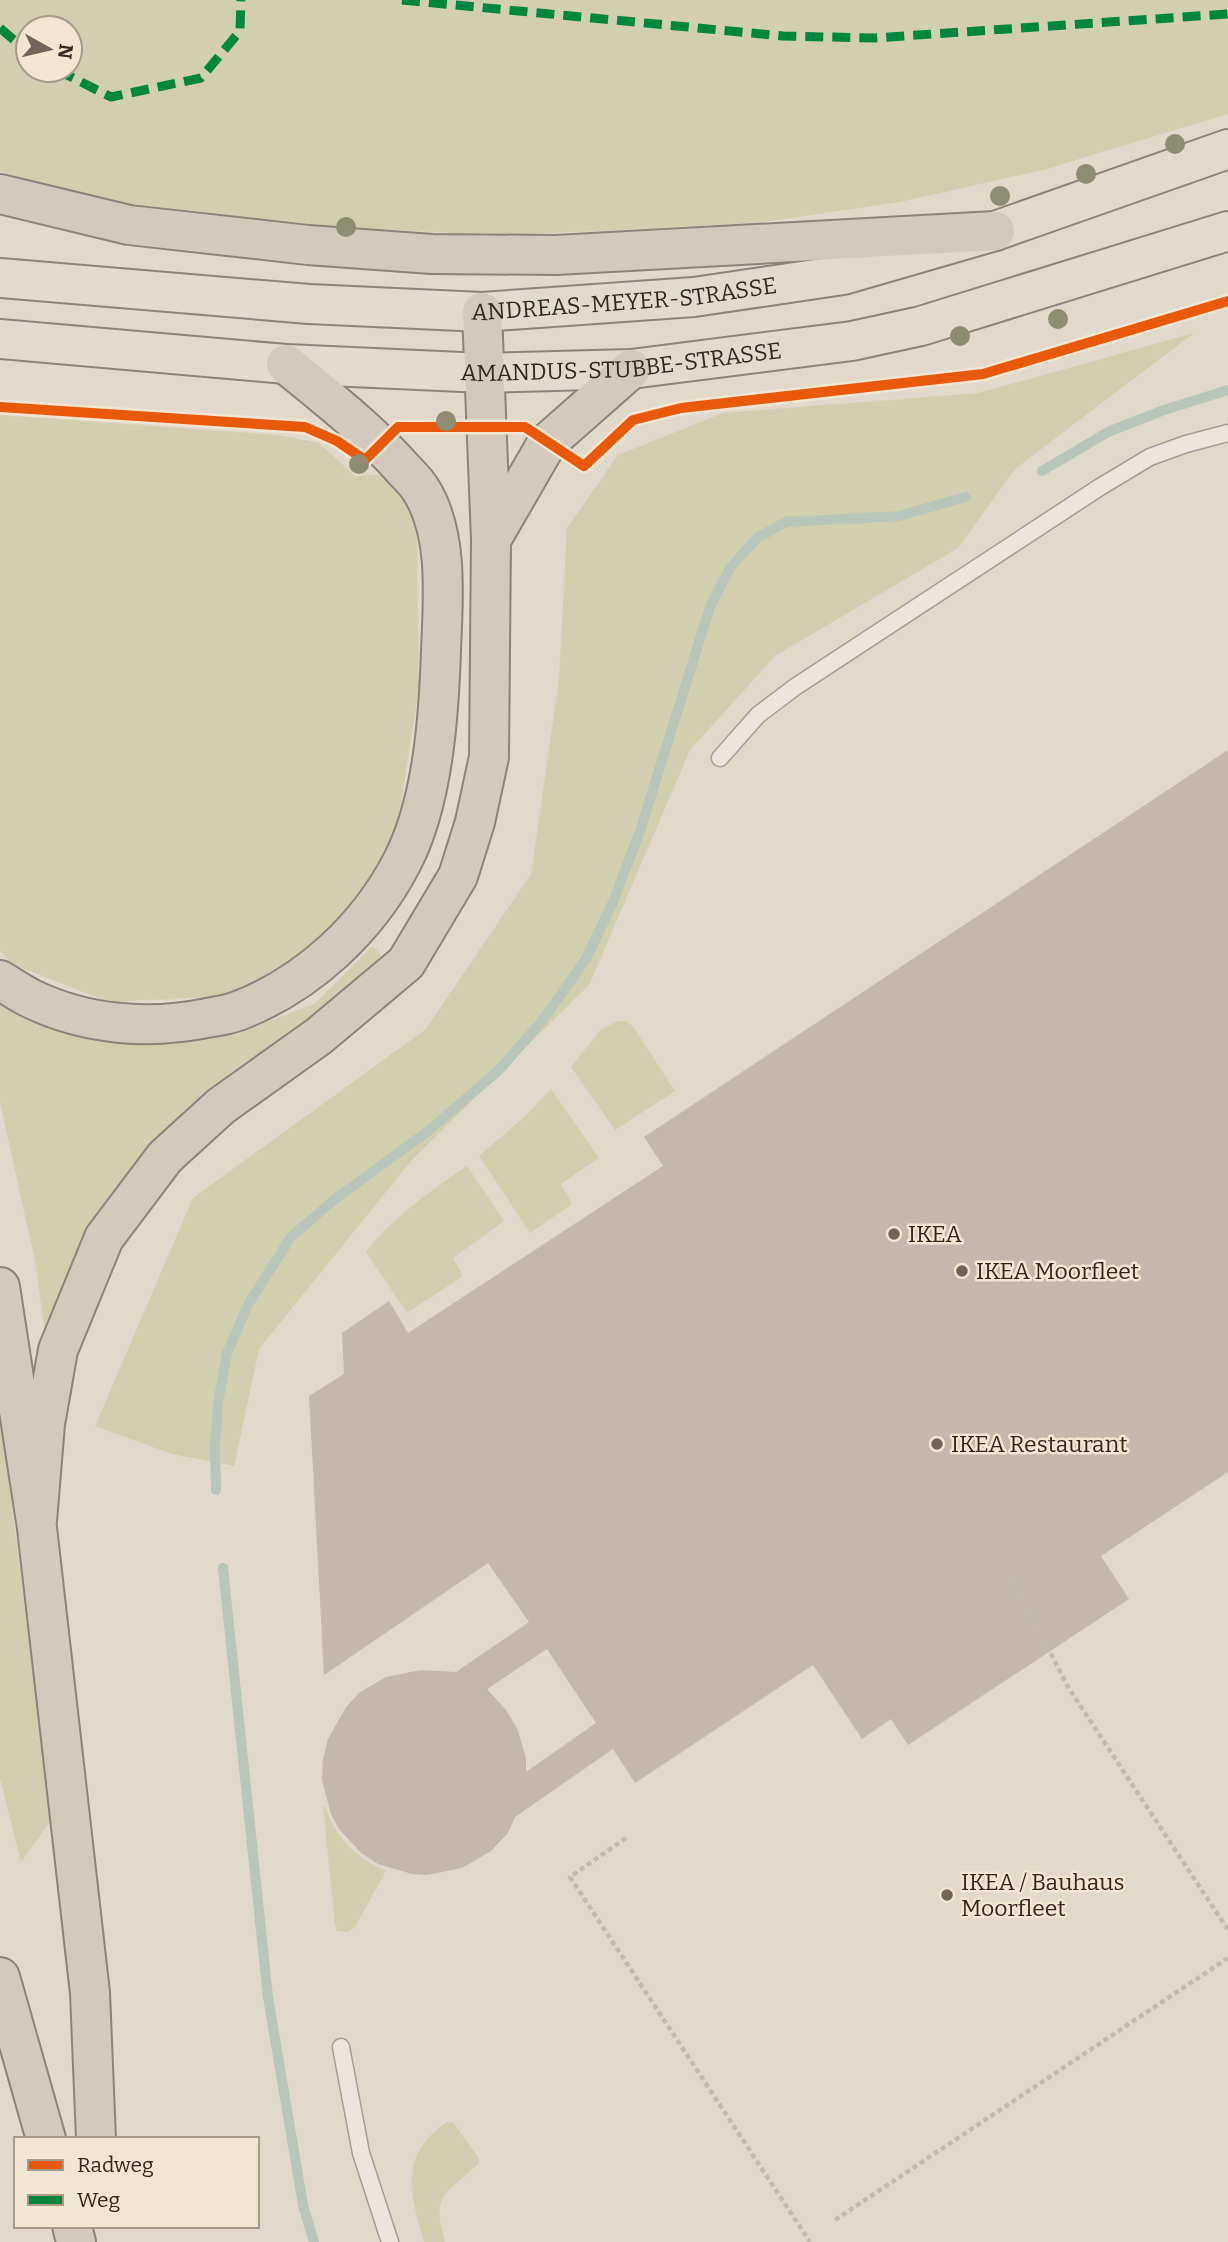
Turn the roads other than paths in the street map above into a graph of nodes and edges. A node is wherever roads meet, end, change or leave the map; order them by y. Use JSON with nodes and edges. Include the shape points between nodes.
{"nodes":[{"id":1,"x":1228,"y":149,"type":"edge"},
{"id":2,"x":0,"y":194,"type":"edge"},
{"id":3,"x":995,"y":231,"type":"junction"},
{"id":4,"x":1228,"y":231,"type":"edge"},
{"id":5,"x":0,"y":278,"type":"edge"},
{"id":6,"x":482,"y":312,"type":"junction"},
{"id":7,"x":0,"y":339,"type":"edge"},
{"id":8,"x":286,"y":365,"type":"junction"},
{"id":9,"x":631,"y":369,"type":"junction"},
{"id":10,"x":484,"y":373,"type":"junction"},
{"id":11,"x":1228,"y":433,"type":"edge"},
{"id":12,"x":491,"y":540,"type":"junction"},
{"id":13,"x":720,"y":758,"type":"dead end"},
{"id":14,"x":0,"y":980,"type":"edge"},
{"id":15,"x":0,"y":1287,"type":"edge"},
{"id":16,"x":37,"y":1521,"type":"junction"},
{"id":17,"x":0,"y":1977,"type":"edge"},
{"id":18,"x":341,"y":2047,"type":"dead end"},
{"id":19,"x":45,"y":2137,"type":"edge"},
{"id":20,"x":96,"y":2137,"type":"edge"},
{"id":21,"x":390,"y":2242,"type":"edge"}],
"edges":[{"from":1,"to":3,"type":"main road","name":"ANDREAS-MEYER-STRASSE"},
{"from":2,"to":3,"type":"highway","via":[[129,225],[308,246],[432,254],[556,255]]},
{"from":3,"to":6,"type":"main road","name":"ANDREAS-MEYER-STRASSE","via":[[843,275],[694,297]]},
{"from":4,"to":9,"type":"main road","name":"AMANDUS-STUBBE-STRASSE","via":[[921,326],[852,341]]},
{"from":5,"to":6,"type":"main road","name":"ANDREAS-MEYER-STRASSE","via":[[309,304]]},
{"from":6,"to":10,"type":"highway"},
{"from":7,"to":8,"type":"main road","name":"AMANDUS-STUBBE-STRASSE"},
{"from":8,"to":10,"type":"main road","name":"AMANDUS-STUBBE-STRASSE"},
{"from":8,"to":14,"type":"highway","via":[[381,443],[422,491],[438,532],[444,582],[439,697],[426,795],[403,860],[374,909],[326,959],[237,1012],[144,1026],[89,1019],[32,999]]},
{"from":9,"to":10,"type":"main road","name":"AMANDUS-STUBBE-STRASSE"},
{"from":9,"to":12,"type":"highway","via":[[547,443]]},
{"from":10,"to":12,"type":"highway"},
{"from":11,"to":13,"type":"lane","via":[[1150,457],[1100,487],[795,687],[758,715]]},
{"from":12,"to":16,"type":"highway","via":[[489,757],[458,876],[406,963],[319,1036],[221,1106],[174,1148],[104,1238],[58,1350],[45,1424]]},
{"from":15,"to":16,"type":"highway"},
{"from":16,"to":20,"type":"highway","via":[[90,1993]]},
{"from":17,"to":19,"type":"highway"},
{"from":18,"to":21,"type":"lane","via":[[361,2153]]}]}
